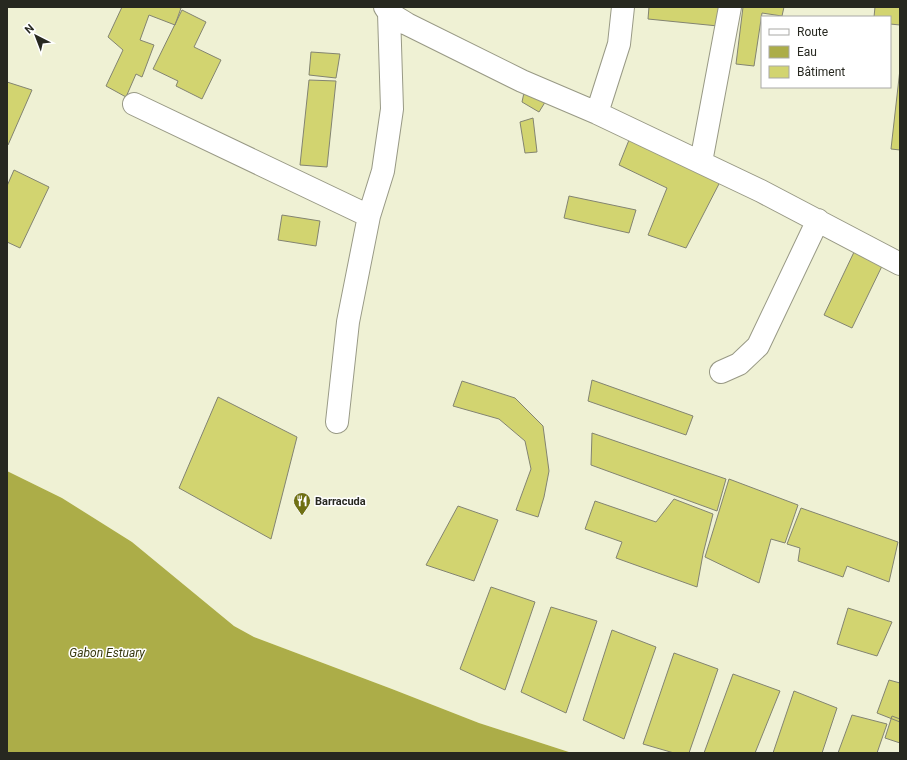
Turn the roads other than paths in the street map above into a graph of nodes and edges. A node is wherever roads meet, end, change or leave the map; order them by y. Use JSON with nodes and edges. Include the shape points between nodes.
{"nodes":[{"id":1,"x":624,"y":7,"type":"edge"},
{"id":2,"x":730,"y":7,"type":"edge"},
{"id":3,"x":387,"y":10,"type":"edge"},
{"id":4,"x":134,"y":104,"type":"dead end"},
{"id":5,"x":597,"y":113,"type":"junction"},
{"id":6,"x":701,"y":162,"type":"junction"},
{"id":7,"x":369,"y":216,"type":"junction"},
{"id":8,"x":818,"y":220,"type":"junction"},
{"id":9,"x":900,"y":264,"type":"edge"},
{"id":10,"x":721,"y":372,"type":"dead end"},
{"id":11,"x":337,"y":422,"type":"dead end"}],
"edges":[{"from":1,"to":5,"type":"street","via":[[620,44]]},
{"from":2,"to":6,"type":"street"},
{"from":3,"to":5,"type":"street","via":[[407,24],[515,77]]},
{"from":3,"to":7,"type":"street","via":[[392,109],[383,171]]},
{"from":4,"to":7,"type":"street"},
{"from":5,"to":6,"type":"street"},
{"from":6,"to":8,"type":"street"},
{"from":7,"to":11,"type":"street","via":[[348,322]]},
{"from":8,"to":9,"type":"street"},
{"from":8,"to":10,"type":"street","via":[[758,346],[739,364]]}]}
